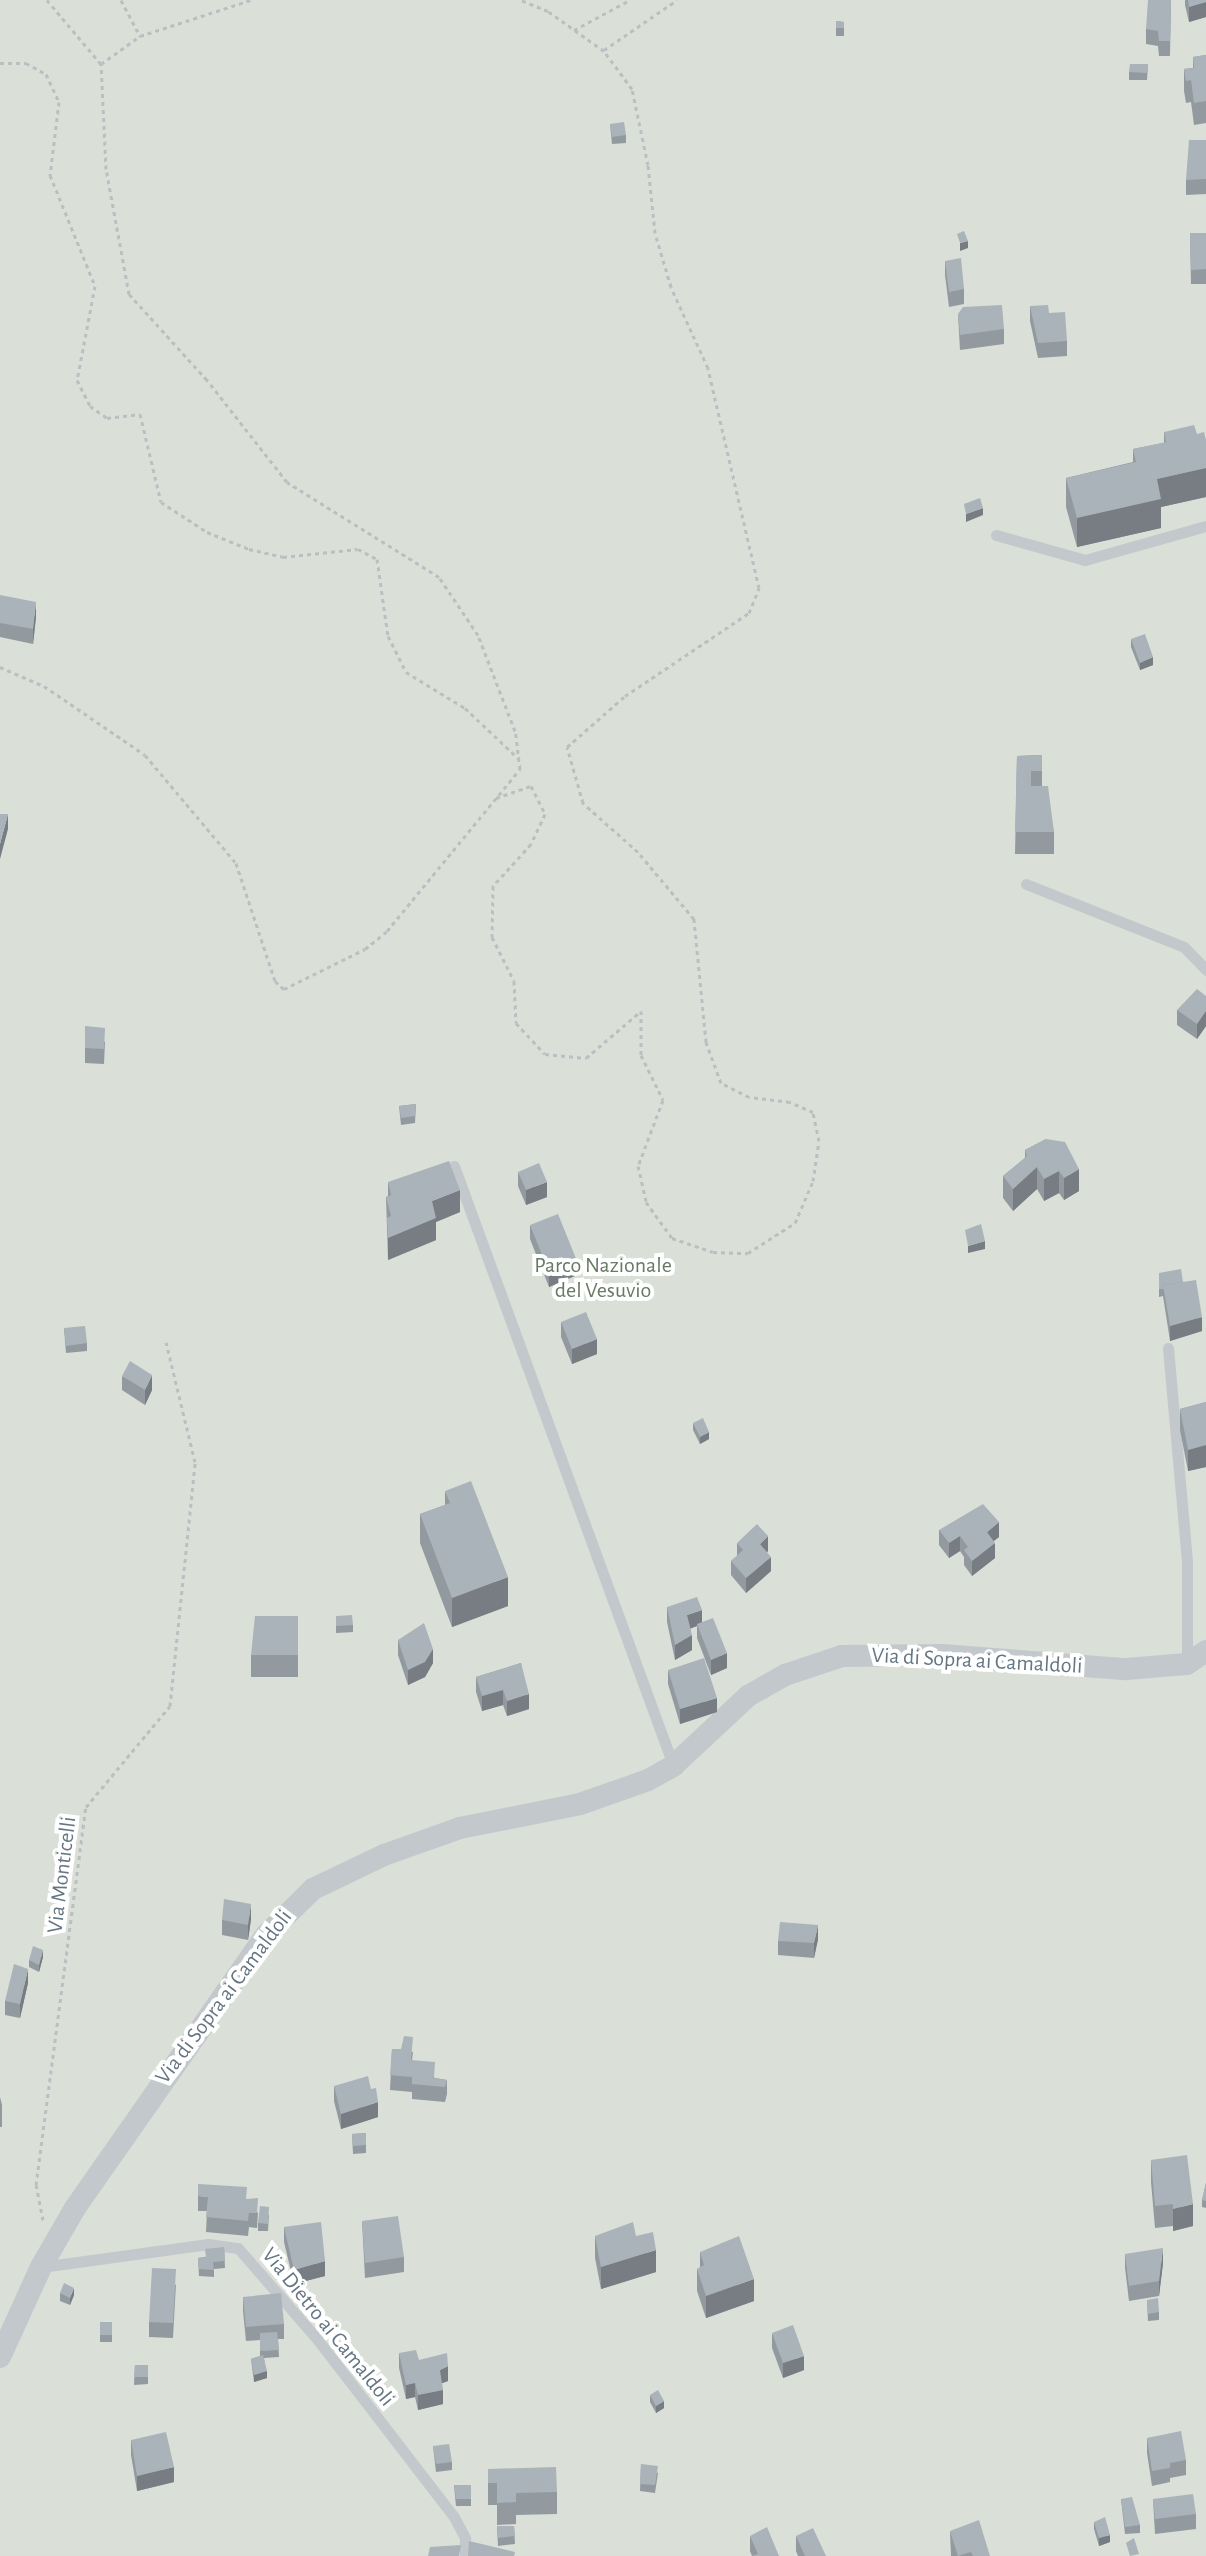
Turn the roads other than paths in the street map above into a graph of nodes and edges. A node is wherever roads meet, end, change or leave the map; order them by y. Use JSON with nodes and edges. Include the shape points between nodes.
{"nodes":[{"id":1,"x":1206,"y":526,"type":"edge"},
{"id":2,"x":996,"y":535,"type":"dead end"},
{"id":3,"x":1026,"y":884,"type":"dead end"},
{"id":4,"x":1206,"y":970,"type":"edge"},
{"id":5,"x":454,"y":1166,"type":"edge"},
{"id":6,"x":1168,"y":1348,"type":"dead end"},
{"id":7,"x":1206,"y":1651,"type":"edge"},
{"id":8,"x":1187,"y":1664,"type":"junction"},
{"id":9,"x":673,"y":1766,"type":"junction"},
{"id":10,"x":45,"y":2259,"type":"junction"},
{"id":11,"x":0,"y":2357,"type":"edge"},
{"id":12,"x":465,"y":2556,"type":"edge"}],
"edges":[{"from":1,"to":2,"type":"lane","via":[[1085,560]]},
{"from":3,"to":4,"type":"lane","via":[[1184,947]]},
{"from":5,"to":9,"type":"lane"},
{"from":6,"to":8,"type":"lane","via":[[1187,1561]]},
{"from":7,"to":8,"type":"street","name":"Via di Sopra ai Camaldoli"},
{"from":8,"to":9,"type":"street","name":"Via di Sopra ai Camaldoli","via":[[1126,1669],[942,1655],[842,1656],[785,1675],[748,1696]]},
{"from":9,"to":10,"type":"street","name":"Via di Sopra ai Camaldoli","via":[[580,1804],[502,1815],[409,1846],[313,1889],[290,1906],[188,2042]]},
{"from":10,"to":11,"type":"street","name":"Via di Sopra ai Camaldoli"},
{"from":10,"to":12,"type":"lane","name":"Via Dietro ai Camaldoli","via":[[208,2244],[238,2248],[317,2339],[454,2517],[465,2538]]}]}
